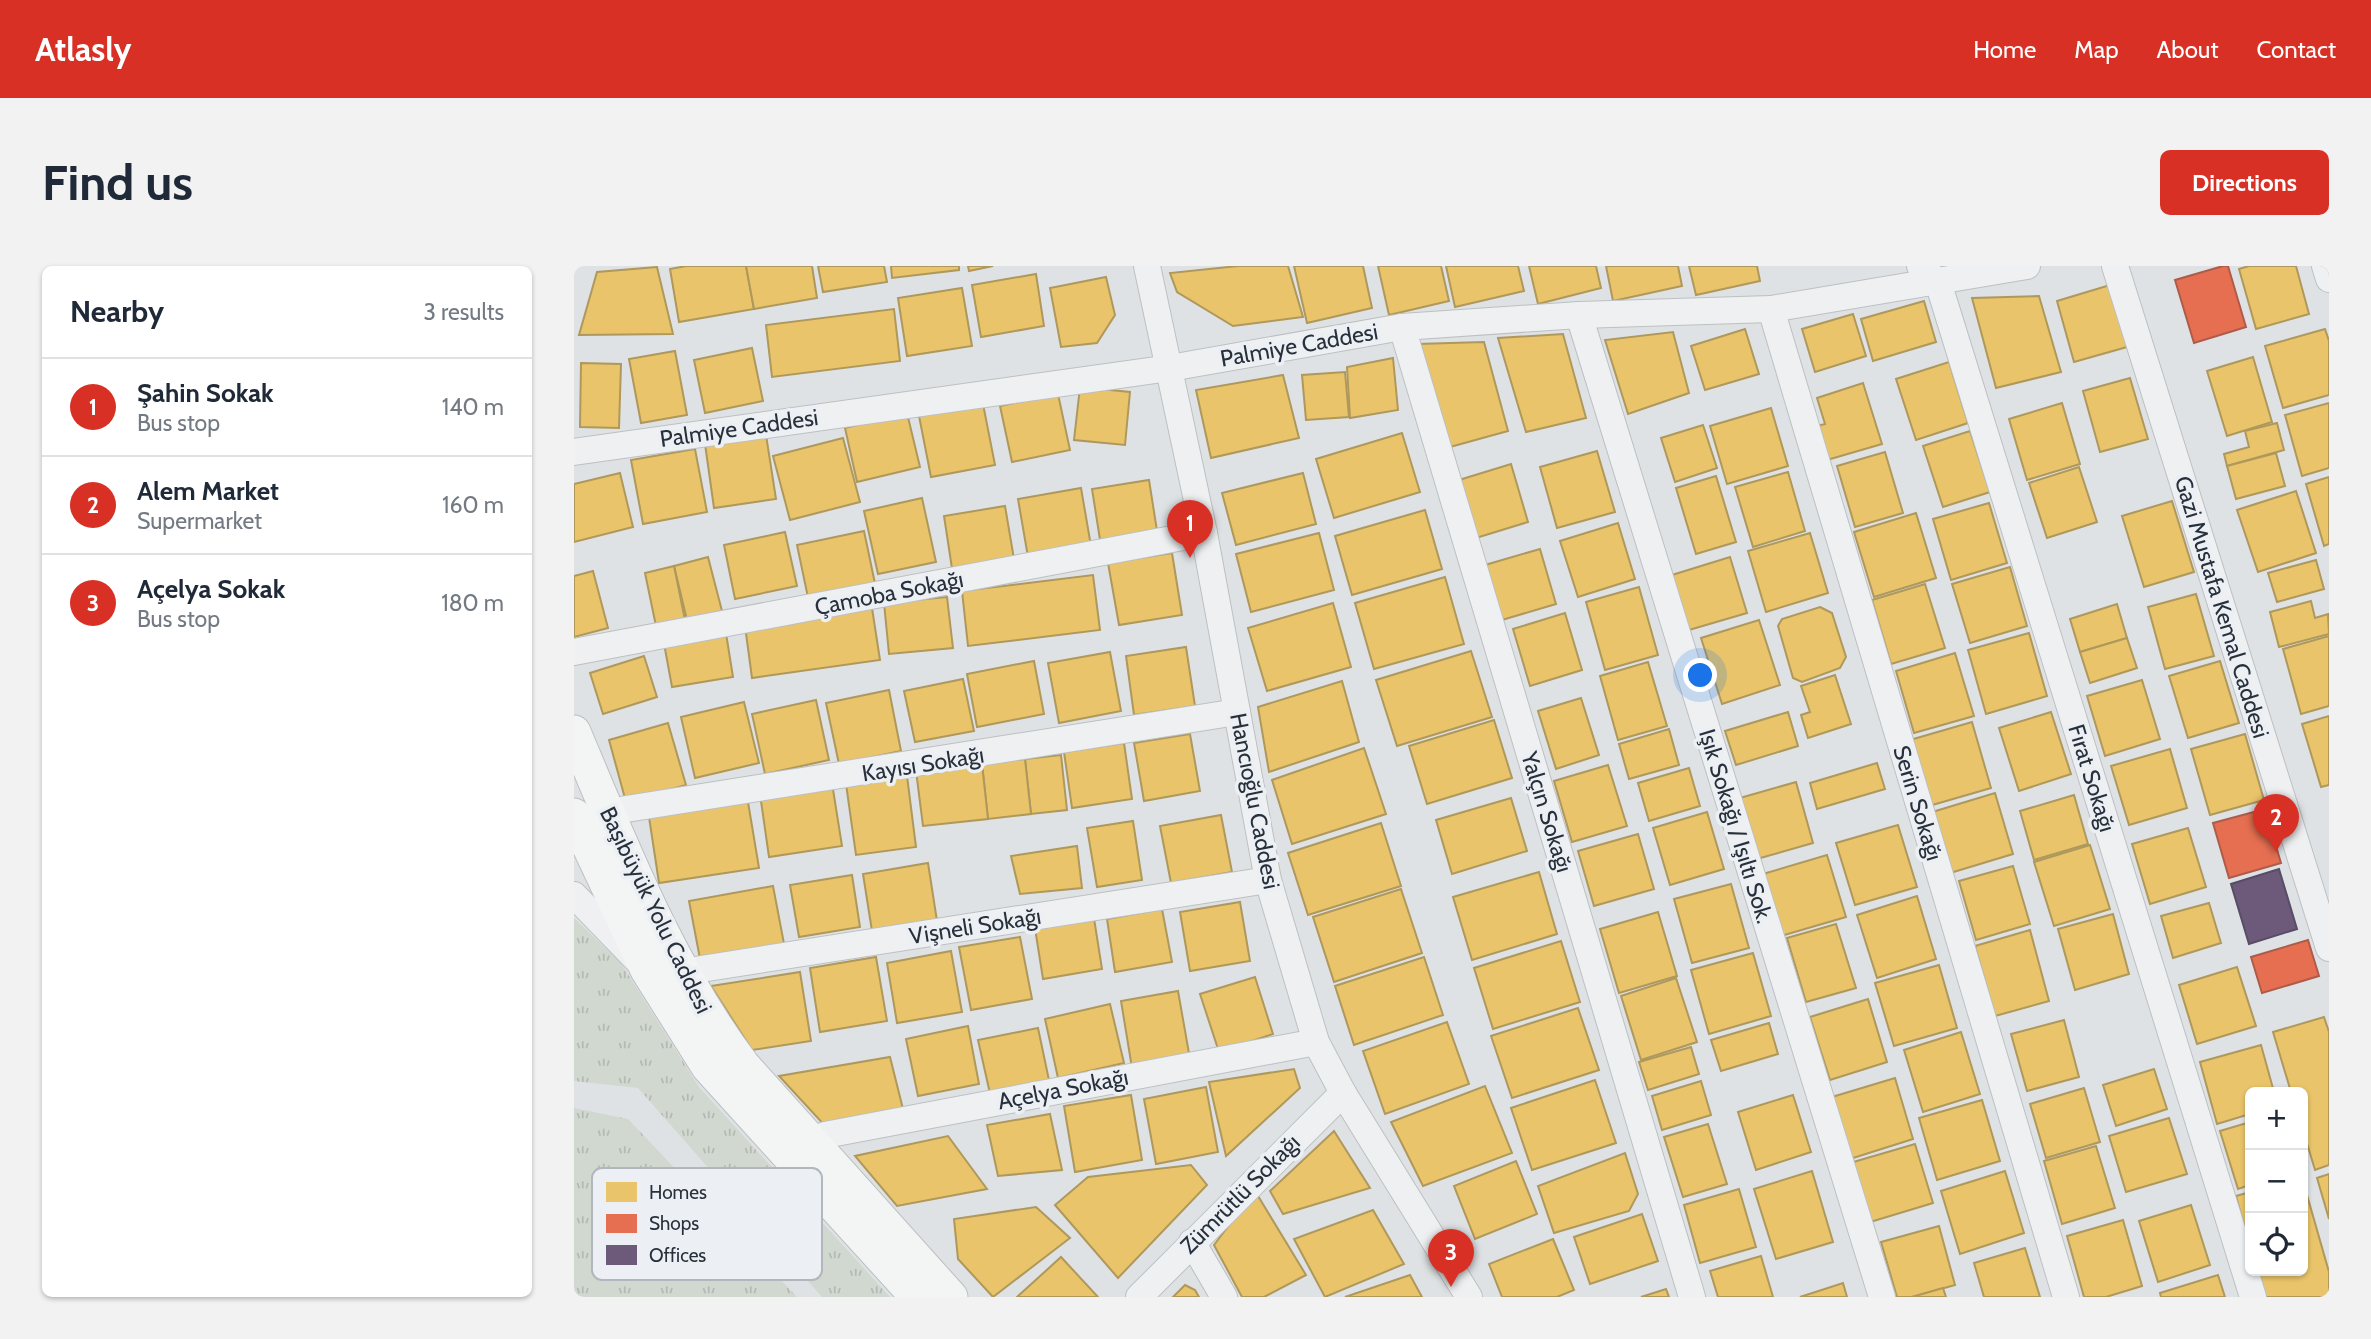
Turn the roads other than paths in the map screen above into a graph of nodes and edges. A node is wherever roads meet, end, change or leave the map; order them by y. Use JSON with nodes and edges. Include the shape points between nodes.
{"nodes":[{"id":1,"x":1147,"y":266,"type":"edge"},
{"id":2,"x":2027,"y":266,"type":"edge"},
{"id":3,"x":2115,"y":266,"type":"edge"},
{"id":4,"x":2325,"y":266,"type":"edge"},
{"id":5,"x":1929,"y":274,"type":"edge"},
{"id":6,"x":2329,"y":279,"type":"edge"},
{"id":7,"x":1771,"y":309,"type":"junction"},
{"id":8,"x":1578,"y":315,"type":"junction"},
{"id":9,"x":1402,"y":327,"type":"junction"},
{"id":10,"x":1170,"y":368,"type":"junction"},
{"id":11,"x":574,"y":452,"type":"edge"},
{"id":12,"x":1204,"y":533,"type":"junction"},
{"id":13,"x":574,"y":652,"type":"edge"},
{"id":14,"x":1237,"y":712,"type":"junction"},
{"id":15,"x":574,"y":732,"type":"edge"},
{"id":16,"x":582,"y":819,"type":"edge"},
{"id":17,"x":1268,"y":880,"type":"junction"},
{"id":18,"x":574,"y":895,"type":"edge"},
{"id":19,"x":2329,"y":948,"type":"edge"},
{"id":20,"x":647,"y":970,"type":"junction"},
{"id":21,"x":682,"y":972,"type":"junction"},
{"id":22,"x":1315,"y":1042,"type":"junction"},
{"id":23,"x":1343,"y":1093,"type":"junction"},
{"id":24,"x":813,"y":1144,"type":"junction"},
{"id":25,"x":800,"y":1168,"type":"edge"},
{"id":26,"x":822,"y":1192,"type":"edge"},
{"id":27,"x":1192,"y":1242,"type":"junction"},
{"id":28,"x":917,"y":1297,"type":"edge"},
{"id":29,"x":950,"y":1297,"type":"edge"},
{"id":30,"x":1139,"y":1297,"type":"edge"},
{"id":31,"x":1224,"y":1297,"type":"edge"},
{"id":32,"x":1469,"y":1297,"type":"edge"},
{"id":33,"x":1692,"y":1297,"type":"edge"},
{"id":34,"x":1882,"y":1297,"type":"edge"},
{"id":35,"x":2066,"y":1297,"type":"edge"},
{"id":36,"x":2253,"y":1297,"type":"edge"}],
"edges":[{"from":1,"to":10,"type":"street","name":"Hancıoğlu Caddesi"},
{"from":2,"to":5,"type":"street","name":"Palmiye Caddesi"},
{"from":3,"to":19,"type":"street","name":"Gazi Mustafa Kemal Caddesi"},
{"from":4,"to":6,"type":"street"},
{"from":5,"to":7,"type":"street","name":"Palmiye Caddesi"},
{"from":5,"to":36,"type":"street","name":"Fırat Sokağı"},
{"from":7,"to":8,"type":"street","name":"Palmiye Caddesi"},
{"from":7,"to":35,"type":"street","name":"Serin Sokağı"},
{"from":8,"to":9,"type":"street","name":"Palmiye Caddesi"},
{"from":8,"to":34,"type":"street","name":"Işık Sokağı / Işıltı Sok."},
{"from":9,"to":10,"type":"street","name":"Palmiye Caddesi"},
{"from":9,"to":33,"type":"street","name":"Yalçın Sokağı"},
{"from":10,"to":11,"type":"street","name":"Palmiye Caddesi"},
{"from":10,"to":12,"type":"street","name":"Hancıoğlu Caddesi"},
{"from":12,"to":13,"type":"street","name":"Çamoba Sokağı"},
{"from":12,"to":14,"type":"street","name":"Hancıoğlu Caddesi"},
{"from":14,"to":16,"type":"street","name":"Kayısı Sokağı"},
{"from":14,"to":17,"type":"street","name":"Hancıoğlu Caddesi"},
{"from":15,"to":16,"type":"main road","name":"Başıbüyük Yolu Caddesi"},
{"from":16,"to":20,"type":"main road","name":"Başıbüyük Yolu Caddesi"},
{"from":16,"to":21,"type":"main road","name":"Başıbüyük Yolu Caddesi"},
{"from":17,"to":21,"type":"street","name":"Vişneli Sokağı"},
{"from":17,"to":22,"type":"street","name":"Hancıoğlu Caddesi"},
{"from":18,"to":20,"type":"street"},
{"from":20,"to":25,"type":"main road","name":"Başıbüyük Yolu Caddesi","via":[[708,1066]]},
{"from":21,"to":24,"type":"main road","name":"Başıbüyük Yolu Caddesi","via":[[743,1065]]},
{"from":22,"to":23,"type":"street","name":"Hancıoğlu Caddesi"},
{"from":22,"to":24,"type":"street","name":"Açelya Sokağı","via":[[825,1135]]},
{"from":23,"to":27,"type":"street","name":"Zümrütlü Sokağı"},
{"from":23,"to":32,"type":"street","name":"Hancıoğlu Caddesi"},
{"from":24,"to":29,"type":"main road","name":"Başıbüyük Yolu Caddesi"},
{"from":26,"to":28,"type":"main road","name":"Başıbüyük Yolu Caddesi"},
{"from":27,"to":30,"type":"street","name":"Zümrütlü Sokağı"},
{"from":27,"to":31,"type":"street"}]}
